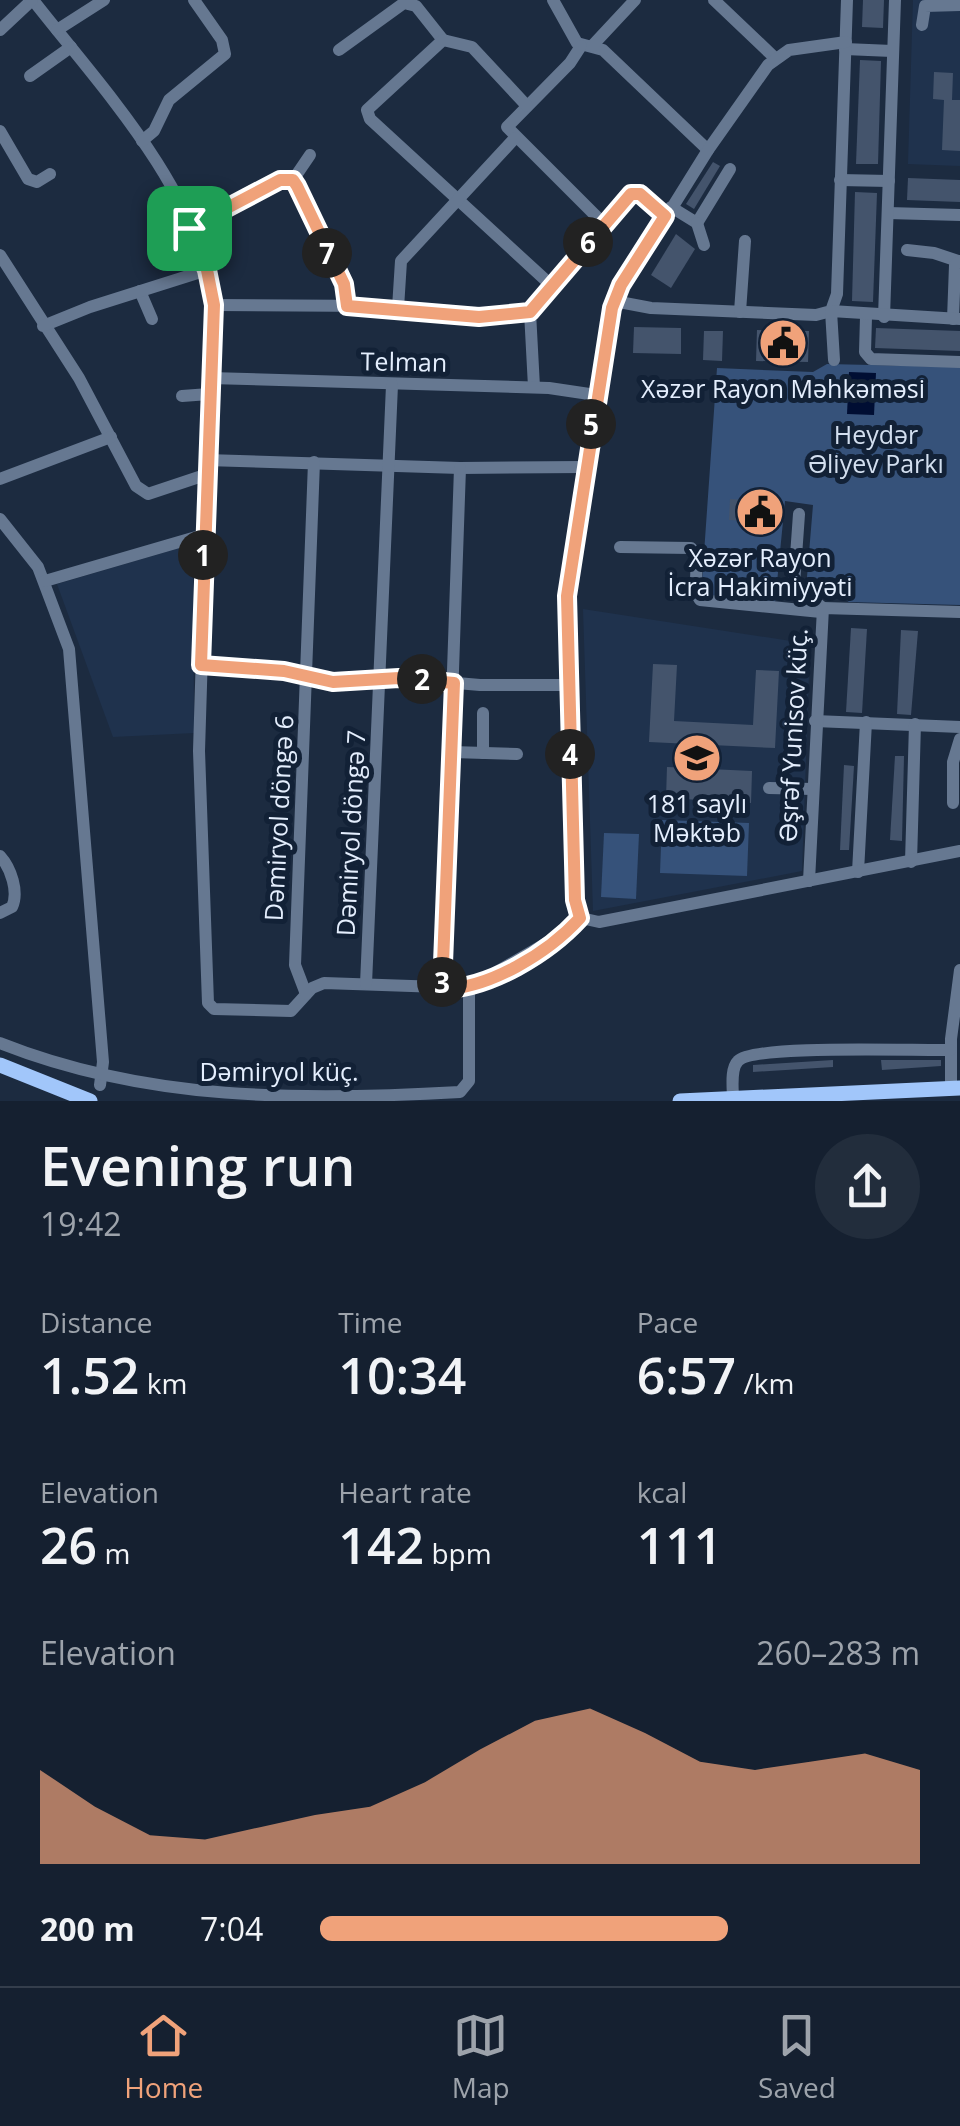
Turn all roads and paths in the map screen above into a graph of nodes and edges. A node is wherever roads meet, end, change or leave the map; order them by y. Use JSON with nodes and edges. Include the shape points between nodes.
{"nodes":[{"id":1,"x":32,"y":0,"type":"edge"},
{"id":2,"x":104,"y":0,"type":"edge"},
{"id":3,"x":194,"y":0,"type":"edge"},
{"id":4,"x":553,"y":0,"type":"edge"},
{"id":5,"x":636,"y":0,"type":"edge"},
{"id":6,"x":714,"y":0,"type":"edge"},
{"id":7,"x":847,"y":0,"type":"edge"},
{"id":8,"x":895,"y":0,"type":"edge"},
{"id":9,"x":960,"y":5,"type":"edge"},
{"id":10,"x":922,"y":25,"type":"dead end"},
{"id":11,"x":0,"y":30,"type":"edge"},
{"id":12,"x":57,"y":30,"type":"junction"},
{"id":13,"x":442,"y":40,"type":"junction"},
{"id":14,"x":586,"y":46,"type":"junction"},
{"id":15,"x":846,"y":46,"type":"junction"},
{"id":16,"x":70,"y":48,"type":"junction"},
{"id":17,"x":339,"y":50,"type":"dead end"},
{"id":18,"x":892,"y":50,"type":"junction"},
{"id":19,"x":775,"y":58,"type":"junction"},
{"id":20,"x":30,"y":76,"type":"dead end"},
{"id":21,"x":527,"y":106,"type":"junction"},
{"id":22,"x":0,"y":132,"type":"edge"},
{"id":23,"x":515,"y":138,"type":"junction"},
{"id":24,"x":142,"y":141,"type":"junction"},
{"id":25,"x":708,"y":150,"type":"junction"},
{"id":26,"x":310,"y":155,"type":"dead end"},
{"id":27,"x":730,"y":168,"type":"dead end"},
{"id":28,"x":50,"y":174,"type":"dead end"},
{"id":29,"x":293,"y":180,"type":"junction"},
{"id":30,"x":840,"y":180,"type":"junction"},
{"id":31,"x":889,"y":181,"type":"junction"},
{"id":32,"x":458,"y":199,"type":"junction"},
{"id":33,"x":668,"y":211,"type":"junction"},
{"id":34,"x":888,"y":213,"type":"junction"},
{"id":35,"x":960,"y":215,"type":"edge"},
{"id":36,"x":603,"y":223,"type":"junction"},
{"id":37,"x":697,"y":223,"type":"junction"},
{"id":38,"x":189,"y":228,"type":"junction"},
{"id":39,"x":745,"y":241,"type":"dead end"},
{"id":40,"x":704,"y":246,"type":"dead end"},
{"id":41,"x":907,"y":250,"type":"dead end"},
{"id":42,"x":0,"y":255,"type":"edge"},
{"id":43,"x":959,"y":261,"type":"edge"},
{"id":44,"x":207,"y":270,"type":"junction"},
{"id":45,"x":552,"y":286,"type":"junction"},
{"id":46,"x":140,"y":291,"type":"junction"},
{"id":47,"x":614,"y":301,"type":"junction"},
{"id":48,"x":214,"y":305,"type":"junction"},
{"id":49,"x":347,"y":306,"type":"junction"},
{"id":50,"x":398,"y":308,"type":"junction"},
{"id":51,"x":832,"y":311,"type":"junction"},
{"id":52,"x":530,"y":312,"type":"junction"},
{"id":53,"x":740,"y":312,"type":"junction"},
{"id":54,"x":866,"y":317,"type":"junction"},
{"id":55,"x":884,"y":317,"type":"junction"},
{"id":56,"x":152,"y":319,"type":"dead end"},
{"id":57,"x":957,"y":319,"type":"edge"},
{"id":58,"x":43,"y":326,"type":"junction"},
{"id":59,"x":834,"y":360,"type":"dead end"},
{"id":60,"x":960,"y":362,"type":"edge"},
{"id":61,"x":210,"y":378,"type":"junction"},
{"id":62,"x":392,"y":385,"type":"junction"},
{"id":63,"x":534,"y":387,"type":"junction"},
{"id":64,"x":209,"y":394,"type":"junction"},
{"id":65,"x":596,"y":395,"type":"junction"},
{"id":66,"x":182,"y":396,"type":"dead end"},
{"id":67,"x":111,"y":437,"type":"junction"},
{"id":68,"x":206,"y":460,"type":"junction"},
{"id":69,"x":314,"y":462,"type":"junction"},
{"id":70,"x":387,"y":466,"type":"junction"},
{"id":71,"x":584,"y":466,"type":"junction"},
{"id":72,"x":460,"y":468,"type":"junction"},
{"id":73,"x":205,"y":475,"type":"junction"},
{"id":74,"x":0,"y":480,"type":"edge"},
{"id":75,"x":799,"y":514,"type":"dead end"},
{"id":76,"x":0,"y":519,"type":"edge"},
{"id":77,"x":203,"y":535,"type":"junction"},
{"id":78,"x":620,"y":548,"type":"dead end"},
{"id":79,"x":46,"y":581,"type":"junction"},
{"id":80,"x":822,"y":610,"type":"junction"},
{"id":81,"x":960,"y":612,"type":"edge"},
{"id":82,"x":201,"y":665,"type":"junction"},
{"id":83,"x":308,"y":678,"type":"junction"},
{"id":84,"x":381,"y":680,"type":"junction"},
{"id":85,"x":454,"y":683,"type":"junction"},
{"id":86,"x":568,"y":685,"type":"junction"},
{"id":87,"x":484,"y":713,"type":"dead end"},
{"id":88,"x":815,"y":721,"type":"junction"},
{"id":89,"x":866,"y":722,"type":"junction"},
{"id":90,"x":915,"y":724,"type":"junction"},
{"id":91,"x":960,"y":727,"type":"edge"},
{"id":92,"x":960,"y":739,"type":"edge"},
{"id":93,"x":452,"y":752,"type":"junction"},
{"id":94,"x":484,"y":753,"type":"junction"},
{"id":95,"x":517,"y":754,"type":"dead end"},
{"id":96,"x":769,"y":788,"type":"dead end"},
{"id":97,"x":812,"y":789,"type":"junction"},
{"id":98,"x":953,"y":803,"type":"dead end"},
{"id":99,"x":960,"y":852,"type":"edge"},
{"id":100,"x":0,"y":856,"type":"edge"},
{"id":101,"x":911,"y":862,"type":"junction"},
{"id":102,"x":858,"y":872,"type":"junction"},
{"id":103,"x":809,"y":881,"type":"junction"},
{"id":104,"x":0,"y":913,"type":"edge"},
{"id":105,"x":580,"y":918,"type":"junction"},
{"id":106,"x":960,"y":970,"type":"edge"},
{"id":107,"x":366,"y":984,"type":"junction"},
{"id":108,"x":469,"y":988,"type":"junction"},
{"id":109,"x":442,"y":989,"type":"junction"},
{"id":110,"x":306,"y":994,"type":"junction"},
{"id":111,"x":956,"y":1026,"type":"edge"},
{"id":112,"x":0,"y":1044,"type":"edge"},
{"id":113,"x":950,"y":1050,"type":"junction"},
{"id":114,"x":0,"y":1068,"type":"edge"},
{"id":115,"x":100,"y":1086,"type":"junction"},
{"id":116,"x":956,"y":1088,"type":"edge"},
{"id":117,"x":733,"y":1099,"type":"edge"},
{"id":118,"x":774,"y":1099,"type":"edge"},
{"id":119,"x":71,"y":1101,"type":"edge"},
{"id":120,"x":90,"y":1101,"type":"edge"},
{"id":121,"x":680,"y":1101,"type":"edge"}],
"edges":[{"from":1,"to":11,"type":"street"},
{"from":1,"to":12,"type":"street"},
{"from":2,"to":12,"type":"street"},
{"from":3,"to":24,"type":"street","via":[[222,40],[224,54],[169,100]]},
{"from":4,"to":14,"type":"street"},
{"from":5,"to":14,"type":"street"},
{"from":6,"to":19,"type":"street"},
{"from":7,"to":15,"type":"street"},
{"from":8,"to":18,"type":"street"},
{"from":9,"to":10,"type":"street","via":[[925,6]]},
{"from":12,"to":16,"type":"street"},
{"from":13,"to":17,"type":"street","via":[[416,6],[404,3]]},
{"from":13,"to":21,"type":"street","via":[[472,46]]},
{"from":13,"to":32,"type":"street","via":[[368,115]]},
{"from":14,"to":21,"type":"street"},
{"from":14,"to":25,"type":"street","via":[[603,50]]},
{"from":15,"to":18,"type":"street"},
{"from":15,"to":19,"type":"street","via":[[802,46]]},
{"from":15,"to":30,"type":"street"},
{"from":16,"to":20,"type":"street"},
{"from":16,"to":24,"type":"street"},
{"from":18,"to":31,"type":"street"},
{"from":19,"to":25,"type":"street"},
{"from":21,"to":23,"type":"street","via":[[509,121]]},
{"from":22,"to":28,"type":"street","via":[[28,179],[38,182]]},
{"from":23,"to":32,"type":"street"},
{"from":23,"to":36,"type":"street"},
{"from":24,"to":38,"type":"street"},
{"from":25,"to":33,"type":"street"},
{"from":26,"to":29,"type":"street"},
{"from":27,"to":37,"type":"street"},
{"from":29,"to":38,"type":"street","via":[[280,180]]},
{"from":29,"to":49,"type":"street","via":[[344,284]]},
{"from":30,"to":31,"type":"street"},
{"from":30,"to":51,"type":"street"},
{"from":31,"to":34,"type":"street"},
{"from":32,"to":45,"type":"street"},
{"from":32,"to":50,"type":"street","via":[[401,261]]},
{"from":33,"to":36,"type":"street","via":[[634,193]]},
{"from":33,"to":37,"type":"street"},
{"from":33,"to":47,"type":"street"},
{"from":34,"to":35,"type":"street"},
{"from":34,"to":55,"type":"street"},
{"from":36,"to":45,"type":"street"},
{"from":37,"to":40,"type":"street"},
{"from":38,"to":44,"type":"street"},
{"from":39,"to":53,"type":"street"},
{"from":41,"to":43,"type":"street"},
{"from":42,"to":58,"type":"street"},
{"from":43,"to":57,"type":"street"},
{"from":44,"to":46,"type":"street"},
{"from":44,"to":48,"type":"street"},
{"from":45,"to":52,"type":"street"},
{"from":46,"to":56,"type":"street"},
{"from":46,"to":58,"type":"street"},
{"from":47,"to":53,"type":"street"},
{"from":47,"to":65,"type":"street"},
{"from":48,"to":49,"type":"street"},
{"from":48,"to":61,"type":"street"},
{"from":49,"to":50,"type":"street"},
{"from":50,"to":52,"type":"street","via":[[479,317]]},
{"from":51,"to":53,"type":"street"},
{"from":51,"to":54,"type":"street"},
{"from":51,"to":59,"type":"street"},
{"from":52,"to":63,"type":"street"},
{"from":54,"to":55,"type":"street"},
{"from":54,"to":60,"type":"street","via":[[865,352],[871,359]]},
{"from":55,"to":57,"type":"street"},
{"from":58,"to":67,"type":"street"},
{"from":61,"to":62,"type":"street","name":"Telman"},
{"from":61,"to":64,"type":"street"},
{"from":62,"to":63,"type":"street","name":"Telman"},
{"from":62,"to":70,"type":"street","name":"Dəmiryol döngə 7"},
{"from":63,"to":65,"type":"street","name":"Telman"},
{"from":64,"to":66,"type":"street"},
{"from":64,"to":68,"type":"street"},
{"from":65,"to":71,"type":"street"},
{"from":67,"to":73,"type":"street","via":[[136,486],[148,494]]},
{"from":67,"to":74,"type":"street"},
{"from":68,"to":69,"type":"street"},
{"from":68,"to":73,"type":"street"},
{"from":69,"to":70,"type":"street"},
{"from":69,"to":83,"type":"street","name":"Dəmiryol döngə 6"},
{"from":70,"to":72,"type":"street"},
{"from":70,"to":84,"type":"street","name":"Dəmiryol döngə 7"},
{"from":71,"to":72,"type":"street"},
{"from":71,"to":86,"type":"street","via":[[567,596]]},
{"from":72,"to":85,"type":"street"},
{"from":73,"to":77,"type":"street"},
{"from":75,"to":80,"type":"street","via":[[794,584]]},
{"from":76,"to":79,"type":"street"},
{"from":77,"to":79,"type":"street"},
{"from":77,"to":82,"type":"street"},
{"from":78,"to":80,"type":"street","via":[[691,548],[700,600]]},
{"from":79,"to":115,"type":"street","via":[[69,649]]},
{"from":80,"to":81,"type":"street","name":"Əşrəf Yunisov küç."},
{"from":80,"to":88,"type":"street","name":"Əşrəf Yunisov küç."},
{"from":82,"to":83,"type":"street"},
{"from":82,"to":110,"type":"street","via":[[208,1003],[291,1011]]},
{"from":83,"to":84,"type":"street"},
{"from":83,"to":110,"type":"street","name":"Dəmiryol döngə 6","via":[[295,965]]},
{"from":84,"to":85,"type":"street"},
{"from":84,"to":107,"type":"street","name":"Dəmiryol döngə 7"},
{"from":85,"to":86,"type":"street"},
{"from":85,"to":93,"type":"street"},
{"from":86,"to":105,"type":"street"},
{"from":87,"to":94,"type":"street"},
{"from":88,"to":89,"type":"street"},
{"from":88,"to":97,"type":"street","name":"Əşrəf Yunisov küç."},
{"from":89,"to":90,"type":"street"},
{"from":89,"to":102,"type":"street"},
{"from":90,"to":91,"type":"street"},
{"from":90,"to":101,"type":"street"},
{"from":92,"to":98,"type":"street"},
{"from":93,"to":94,"type":"street"},
{"from":93,"to":109,"type":"street"},
{"from":94,"to":95,"type":"street"},
{"from":96,"to":97,"type":"street"},
{"from":97,"to":103,"type":"street","name":"Əşrəf Yunisov küç."},
{"from":99,"to":101,"type":"street"},
{"from":100,"to":104,"type":"street","via":[[16,897]]},
{"from":101,"to":102,"type":"street"},
{"from":102,"to":103,"type":"street"},
{"from":103,"to":105,"type":"street","via":[[599,922]]},
{"from":105,"to":108,"type":"street"},
{"from":106,"to":111,"type":"street"},
{"from":107,"to":109,"type":"street"},
{"from":107,"to":110,"type":"street","via":[[324,983]]},
{"from":108,"to":109,"type":"street"},
{"from":108,"to":115,"type":"street","name":"Dəmiryol küç.","via":[[469,1081],[460,1092],[267,1101]]},
{"from":111,"to":113,"type":"street"},
{"from":112,"to":115,"type":"street","name":"Dəmiryol küç."},
{"from":113,"to":116,"type":"street"},
{"from":113,"to":117,"type":"street","via":[[751,1054],[737,1061]]},
{"from":114,"to":119,"type":"main road"},
{"from":114,"to":120,"type":"main road"},
{"from":116,"to":118,"type":"main road"},
{"from":117,"to":118,"type":"main road"},
{"from":117,"to":121,"type":"main road"}]}
